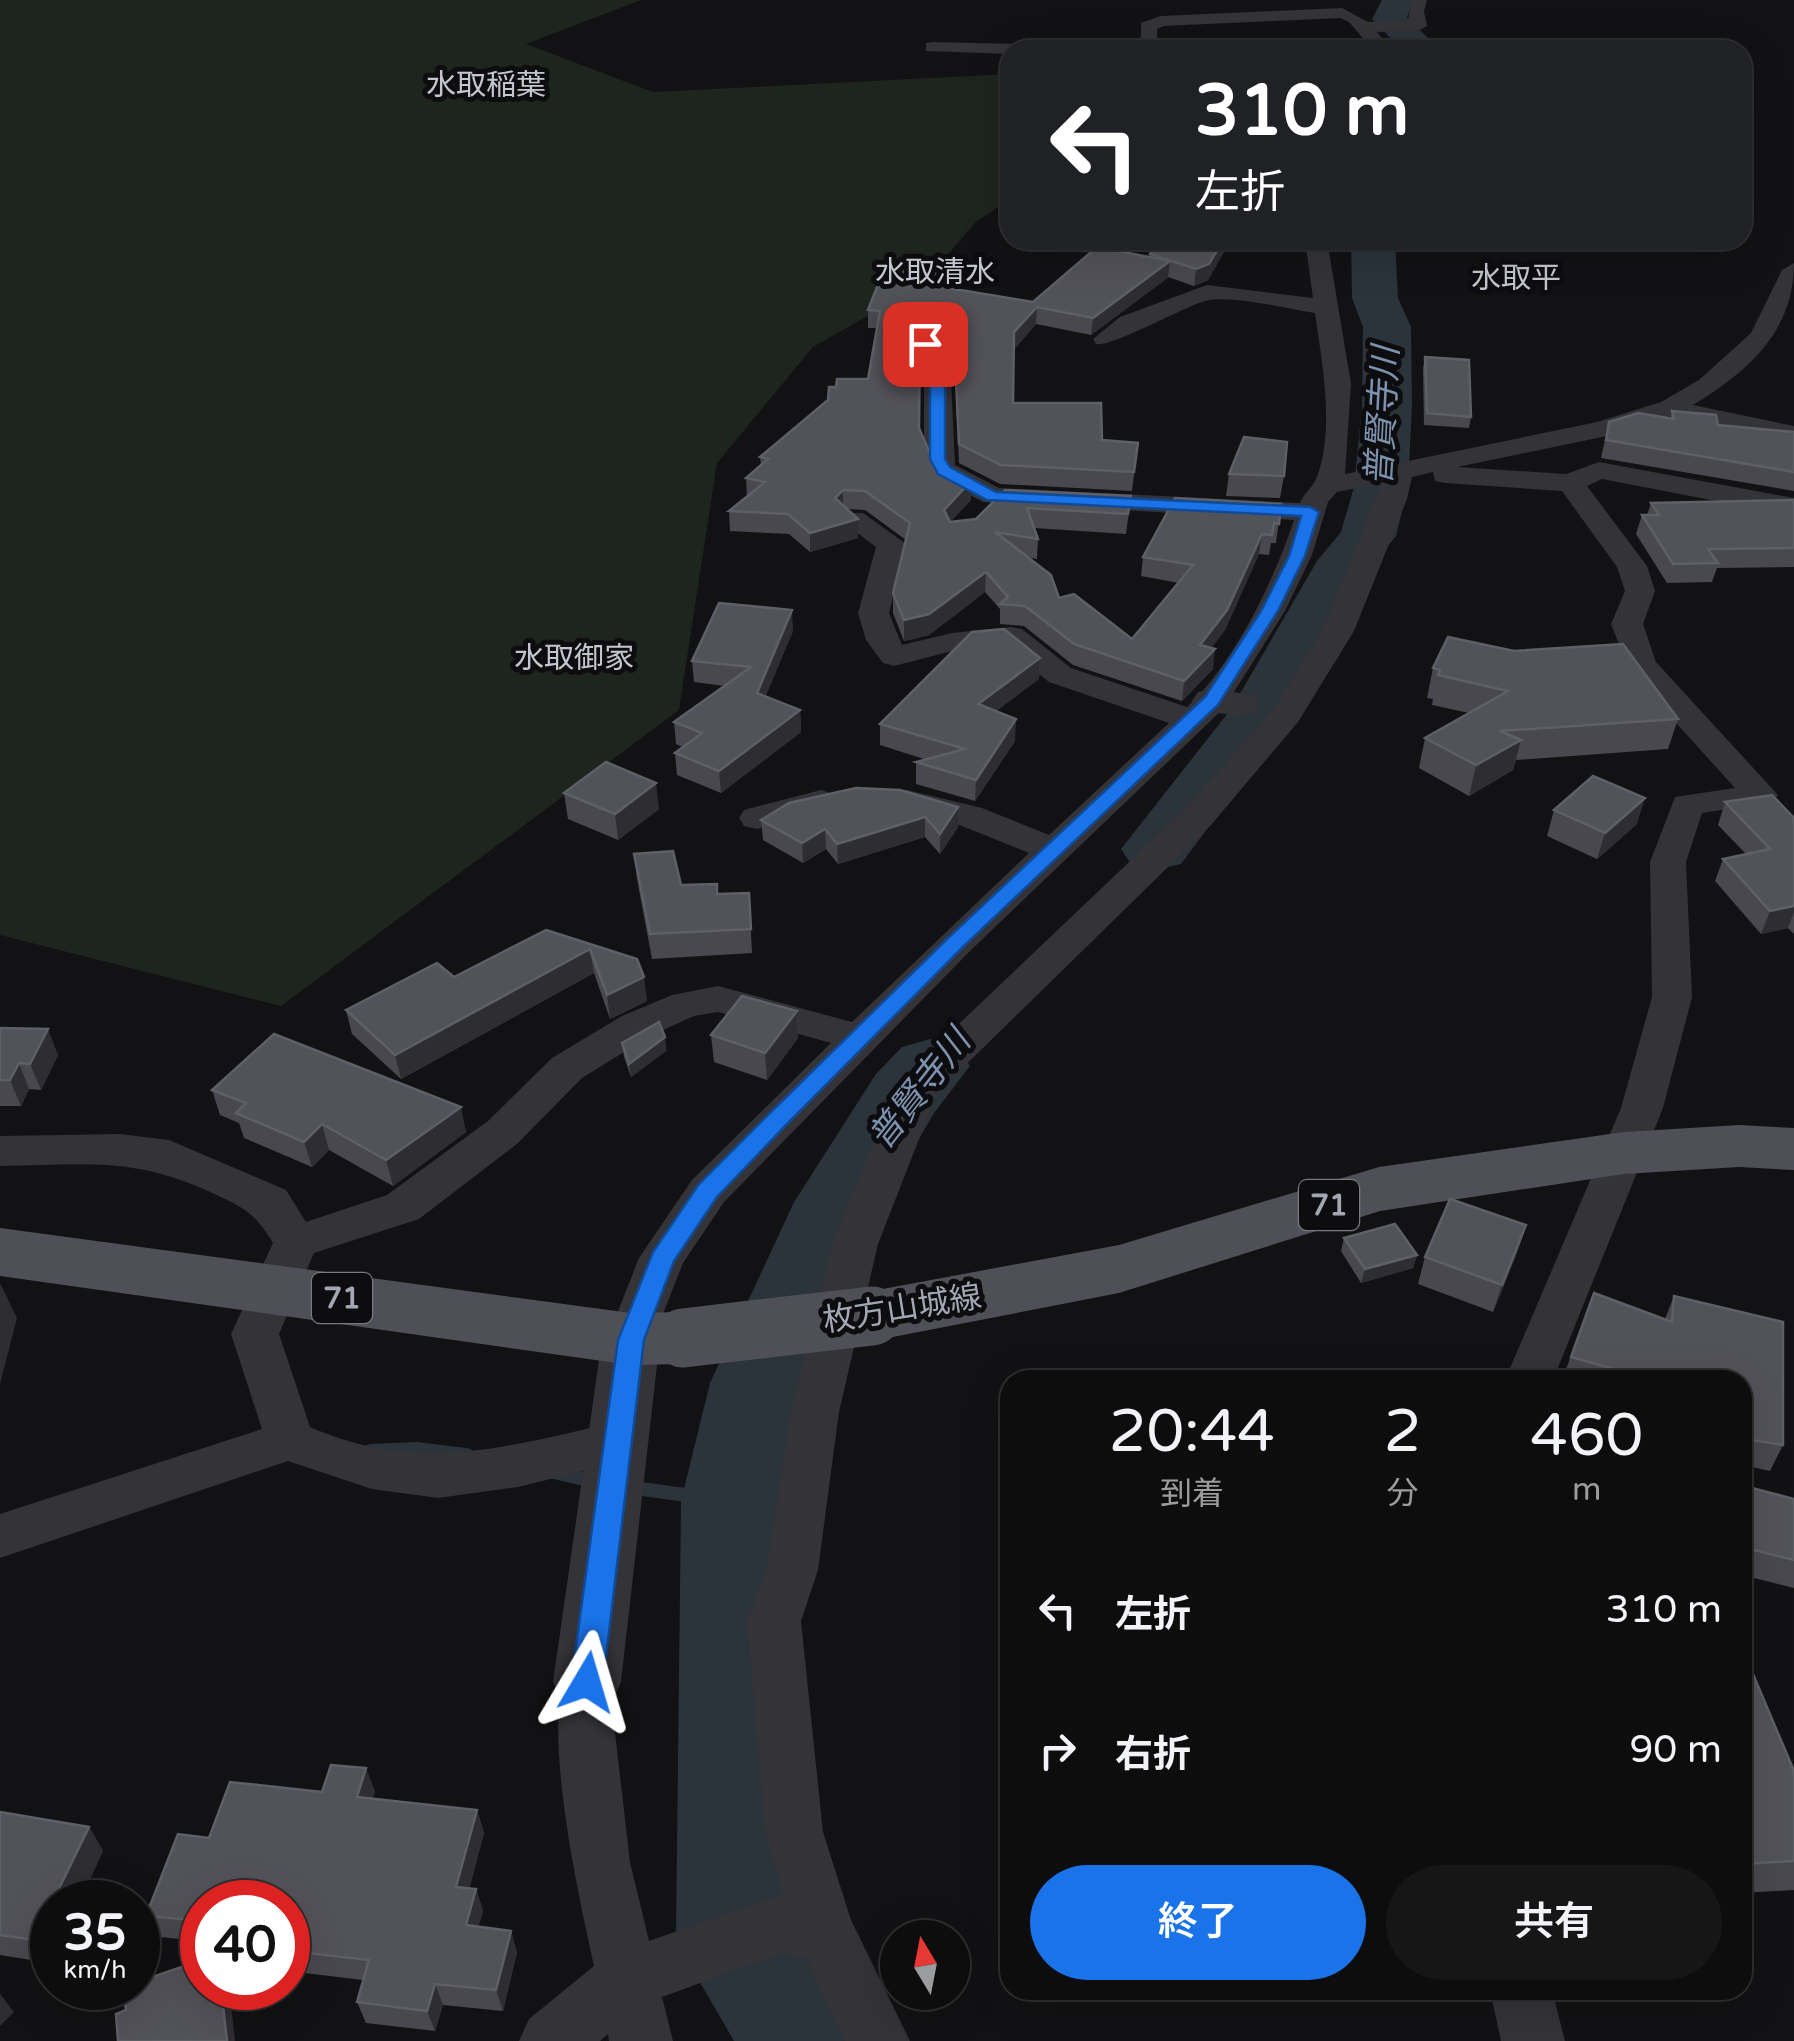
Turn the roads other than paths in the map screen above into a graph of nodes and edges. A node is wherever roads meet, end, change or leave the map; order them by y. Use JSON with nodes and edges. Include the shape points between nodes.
{"nodes":[{"id":1,"x":1419,"y":0,"type":"edge"},
{"id":2,"x":1369,"y":27,"type":"junction"},
{"id":3,"x":1151,"y":40,"type":"edge"},
{"id":4,"x":1377,"y":40,"type":"edge"},
{"id":5,"x":932,"y":47,"type":"dead end"},
{"id":6,"x":1000,"y":49,"type":"edge"},
{"id":7,"x":1317,"y":250,"type":"edge"},
{"id":8,"x":1794,"y":270,"type":"edge"},
{"id":9,"x":1325,"y":307,"type":"junction"},
{"id":10,"x":925,"y":336,"type":"dead end"},
{"id":11,"x":1104,"y":340,"type":"dead end"},
{"id":12,"x":1670,"y":408,"type":"junction"},
{"id":13,"x":1794,"y":434,"type":"edge"},
{"id":14,"x":1369,"y":481,"type":"junction"},
{"id":15,"x":1570,"y":484,"type":"junction"},
{"id":16,"x":993,"y":496,"type":"junction"},
{"id":17,"x":1794,"y":507,"type":"edge"},
{"id":18,"x":853,"y":518,"type":"edge"},
{"id":19,"x":971,"y":523,"type":"edge"},
{"id":20,"x":1215,"y":708,"type":"junction"},
{"id":21,"x":758,"y":818,"type":"edge"},
{"id":22,"x":1055,"y":850,"type":"junction"},
{"id":23,"x":860,"y":1038,"type":"junction"},
{"id":24,"x":1794,"y":1149,"type":"edge"},
{"id":25,"x":0,"y":1151,"type":"edge"},
{"id":26,"x":1624,"y":1153,"type":"junction"},
{"id":27,"x":0,"y":1252,"type":"edge"},
{"id":28,"x":287,"y":1265,"type":"junction"},
{"id":29,"x":657,"y":1339,"type":"junction"},
{"id":30,"x":1533,"y":1370,"type":"edge"},
{"id":31,"x":290,"y":1440,"type":"junction"},
{"id":32,"x":618,"y":1443,"type":"junction"},
{"id":33,"x":0,"y":1536,"type":"edge"},
{"id":34,"x":587,"y":1682,"type":"joint"},
{"id":35,"x":802,"y":1927,"type":"junction"},
{"id":36,"x":648,"y":1973,"type":"junction"},
{"id":37,"x":1524,"y":2000,"type":"edge"},
{"id":38,"x":551,"y":2041,"type":"edge"},
{"id":39,"x":641,"y":2041,"type":"edge"},
{"id":40,"x":878,"y":2041,"type":"edge"},
{"id":41,"x":1534,"y":2041,"type":"edge"}],
"edges":[{"from":1,"to":2,"type":"street","via":[[1418,26]]},
{"from":2,"to":3,"type":"street","via":[[1342,14],[1184,17],[1147,27]]},
{"from":2,"to":4,"type":"street"},
{"from":5,"to":6,"type":"street"},
{"from":7,"to":9,"type":"street"},
{"from":8,"to":12,"type":"street","via":[[1762,336]]},
{"from":9,"to":11,"type":"street","via":[[1207,292],[1129,322]]},
{"from":9,"to":14,"type":"street","via":[[1338,384],[1334,466]]},
{"from":10,"to":16,"type":"street","via":[[938,358],[938,459],[944,470]]},
{"from":12,"to":13,"type":"street"},
{"from":12,"to":14,"type":"street"},
{"from":14,"to":15,"type":"street","via":[[1438,474]]},
{"from":14,"to":16,"type":"street"},
{"from":14,"to":20,"type":"street","via":[[1297,556]]},
{"from":14,"to":35,"type":"street","via":[[1393,499],[1338,632],[1286,715],[1198,817],[919,1086],[892,1146],[855,1244],[815,1412],[792,1570],[774,1622]]},
{"from":15,"to":17,"type":"street","via":[[1600,470]]},
{"from":15,"to":26,"type":"street","via":[[1632,566],[1640,591],[1627,624],[1641,665],[1761,795],[1687,804],[1668,862],[1672,997]]},
{"from":16,"to":19,"type":"street"},
{"from":18,"to":20,"type":"street","via":[[891,544],[872,613],[878,638],[894,656],[1011,636],[1060,675]]},
{"from":20,"to":22,"type":"street"},
{"from":21,"to":22,"type":"street","via":[[865,794],[969,816]]},
{"from":22,"to":23,"type":"street"},
{"from":23,"to":28,"type":"street","via":[[718,998],[686,1004],[568,1068],[503,1132],[403,1206]]},
{"from":23,"to":29,"type":"street","via":[[708,1190],[662,1258]]},
{"from":24,"to":26,"type":"main road","name":"枚方山城線","number":"71"},
{"from":25,"to":28,"type":"street","via":[[120,1148],[169,1156],[270,1201]]},
{"from":26,"to":29,"type":"main road","name":"枚方山城線","number":"71","bridge":true,"via":[[1378,1190],[1118,1269],[872,1316]]},
{"from":26,"to":30,"type":"street"},
{"from":27,"to":28,"type":"main road","name":"枚方山城線","number":"71"},
{"from":28,"to":29,"type":"main road","name":"枚方山城線","number":"71"},
{"from":28,"to":31,"type":"street","via":[[255,1334]]},
{"from":29,"to":32,"type":"street"},
{"from":31,"to":32,"type":"street","via":[[372,1468],[454,1477]]},
{"from":31,"to":33,"type":"street"},
{"from":32,"to":34,"type":"street"},
{"from":34,"to":36,"type":"street","via":[[584,1707],[602,1862]]},
{"from":35,"to":36,"type":"street"},
{"from":35,"to":40,"type":"street"},
{"from":36,"to":38,"type":"street"},
{"from":36,"to":39,"type":"street"},
{"from":37,"to":41,"type":"street"}]}
